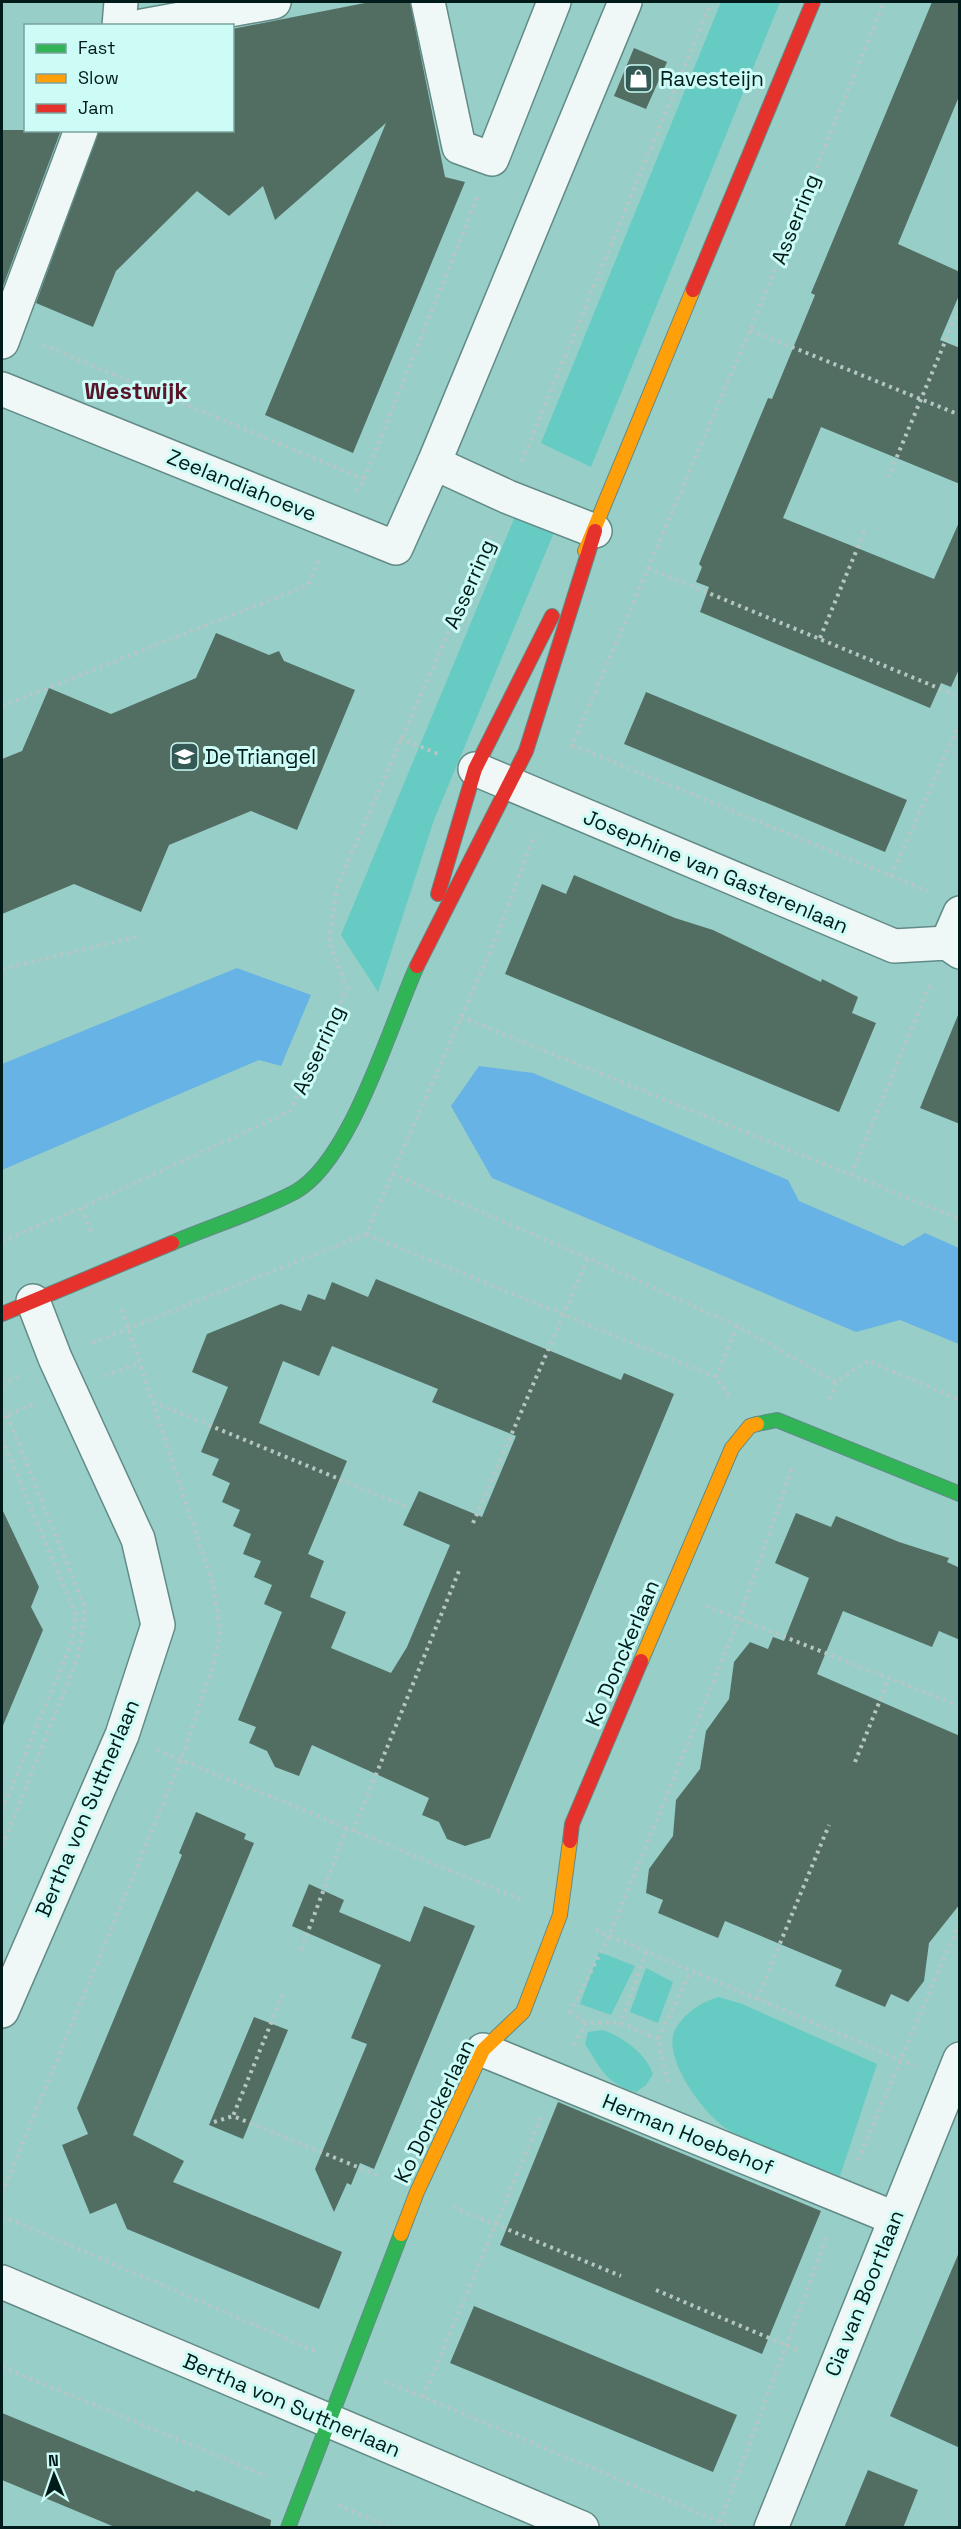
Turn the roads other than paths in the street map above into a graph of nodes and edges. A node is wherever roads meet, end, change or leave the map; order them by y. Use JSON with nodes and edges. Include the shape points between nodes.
{"nodes":[{"id":1,"x":121,"y":2,"type":"edge"},
{"id":2,"x":274,"y":2,"type":"edge"},
{"id":3,"x":428,"y":2,"type":"edge"},
{"id":4,"x":554,"y":2,"type":"edge"},
{"id":5,"x":626,"y":2,"type":"edge"},
{"id":6,"x":813,"y":2,"type":"edge"},
{"id":7,"x":241,"y":4,"type":"edge"},
{"id":8,"x":119,"y":24,"type":"edge"},
{"id":9,"x":151,"y":24,"type":"edge"},
{"id":10,"x":80,"y":132,"type":"edge"},
{"id":11,"x":4,"y":336,"type":"edge"},
{"id":12,"x":5,"y":390,"type":"edge"},
{"id":13,"x":434,"y":463,"type":"junction"},
{"id":14,"x":595,"y":531,"type":"junction"},
{"id":15,"x":475,"y":769,"type":"junction"},
{"id":16,"x":511,"y":784,"type":"junction"},
{"id":17,"x":955,"y":936,"type":"edge"},
{"id":18,"x":416,"y":968,"type":"junction"},
{"id":19,"x":33,"y":1300,"type":"junction"},
{"id":20,"x":2,"y":1314,"type":"edge"},
{"id":21,"x":960,"y":1494,"type":"edge"},
{"id":22,"x":15,"y":1940,"type":"edge"},
{"id":23,"x":2,"y":2011,"type":"edge"},
{"id":24,"x":483,"y":2050,"type":"junction"},
{"id":25,"x":954,"y":2070,"type":"edge"},
{"id":26,"x":894,"y":2218,"type":"junction"},
{"id":27,"x":2,"y":2282,"type":"edge"},
{"id":28,"x":328,"y":2421,"type":"junction"},
{"id":29,"x":288,"y":2528,"type":"edge"},
{"id":30,"x":582,"y":2528,"type":"edge"},
{"id":31,"x":771,"y":2528,"type":"edge"}],
"edges":[{"from":1,"to":8,"type":"street"},
{"from":2,"to":7,"type":"street"},
{"from":3,"to":4,"type":"street","via":[[459,147],[492,159]]},
{"from":5,"to":13,"type":"street"},
{"from":6,"to":14,"type":"street"},
{"from":7,"to":9,"type":"street"},
{"from":10,"to":11,"type":"street"},
{"from":12,"to":13,"type":"street","name":"Zeelandiahoeve","via":[[396,548]]},
{"from":13,"to":14,"type":"street"},
{"from":14,"to":15,"type":"street"},
{"from":14,"to":16,"type":"street","via":[[526,751]]},
{"from":15,"to":16,"type":"street","name":"Josephine van Gasterenlaan"},
{"from":15,"to":18,"type":"street"},
{"from":16,"to":17,"type":"street","name":"Josephine van Gasterenlaan","via":[[894,946]]},
{"from":16,"to":18,"type":"street"},
{"from":18,"to":19,"type":"street","via":[[345,1136],[324,1167],[296,1191]]},
{"from":19,"to":20,"type":"street"},
{"from":19,"to":22,"type":"street","name":"Bertha von Suttnerlaan","via":[[64,1380],[138,1539],[158,1625],[122,1735]]},
{"from":21,"to":24,"type":"street","name":"Ko Donckerlaan","via":[[777,1420],[750,1426],[732,1448],[572,1824],[560,1915],[523,2012]]},
{"from":22,"to":23,"type":"street","name":"Bertha von Suttnerlaan"},
{"from":24,"to":26,"type":"street","name":"Herman Hoebehof"},
{"from":24,"to":28,"type":"street","name":"Ko Donckerlaan","via":[[417,2192]]},
{"from":25,"to":26,"type":"street","name":"Cia van Boortlaan"},
{"from":26,"to":31,"type":"street","name":"Cia van Boortlaan"},
{"from":27,"to":28,"type":"street","name":"Bertha von Suttnerlaan"},
{"from":28,"to":29,"type":"street","name":"Ko Donckerlaan"},
{"from":28,"to":30,"type":"street","name":"Bertha von Suttnerlaan"}]}
